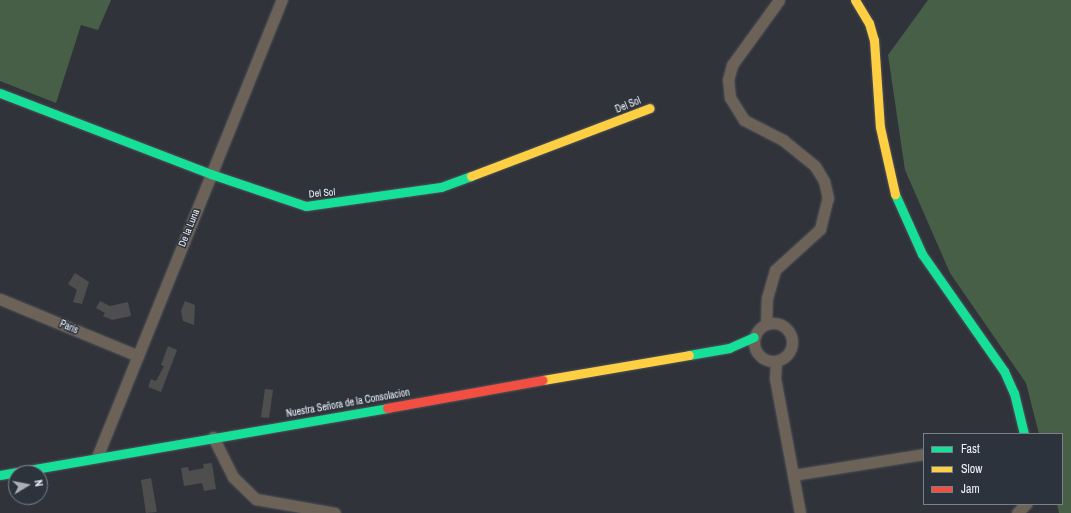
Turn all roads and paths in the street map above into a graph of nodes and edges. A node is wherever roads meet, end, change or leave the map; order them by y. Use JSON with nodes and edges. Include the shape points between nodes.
{"nodes":[{"id":1,"x":282,"y":0,"type":"edge"},
{"id":2,"x":779,"y":0,"type":"edge"},
{"id":3,"x":855,"y":0,"type":"edge"},
{"id":4,"x":0,"y":93,"type":"edge"},
{"id":5,"x":650,"y":108,"type":"dead end"},
{"id":6,"x":211,"y":174,"type":"junction"},
{"id":7,"x":0,"y":299,"type":"edge"},
{"id":8,"x":766,"y":324,"type":"junction"},
{"id":9,"x":754,"y":337,"type":"junction"},
{"id":10,"x":729,"y":348,"type":"junction"},
{"id":11,"x":755,"y":350,"type":"junction"},
{"id":12,"x":138,"y":356,"type":"junction"},
{"id":13,"x":776,"y":361,"type":"junction"},
{"id":14,"x":1024,"y":433,"type":"edge"},
{"id":15,"x":213,"y":437,"type":"junction"},
{"id":16,"x":923,"y":454,"type":"edge"},
{"id":17,"x":97,"y":457,"type":"junction"},
{"id":18,"x":0,"y":475,"type":"edge"},
{"id":19,"x":794,"y":475,"type":"junction"},
{"id":20,"x":267,"y":503,"type":"junction"},
{"id":21,"x":1025,"y":505,"type":"edge"},
{"id":22,"x":274,"y":513,"type":"edge"},
{"id":23,"x":335,"y":513,"type":"edge"},
{"id":24,"x":800,"y":513,"type":"edge"},
{"id":25,"x":1017,"y":513,"type":"edge"}],
"edges":[{"from":1,"to":6,"type":"street","name":"De la Luna"},
{"from":2,"to":8,"type":"street","via":[[732,65],[728,80],[730,98],[744,120],[782,140],[815,166],[824,181],[828,198],[820,229],[775,270],[767,298]]},
{"from":3,"to":14,"type":"street","via":[[869,23],[874,40],[882,140],[892,185],[906,222],[922,254],[1004,371],[1014,392]]},
{"from":4,"to":6,"type":"street","name":"Del Sol"},
{"from":5,"to":6,"type":"street","name":"Del Sol","via":[[478,175],[415,192],[306,206]]},
{"from":6,"to":12,"type":"street","name":"De la Luna"},
{"from":7,"to":12,"type":"street","name":"París"},
{"from":8,"to":9,"type":"street"},
{"from":8,"to":13,"type":"street","via":[[778,323],[792,337],[787,355]]},
{"from":9,"to":10,"type":"street","name":"Nuestra Señora de la Consolacion"},
{"from":9,"to":11,"type":"street"},
{"from":10,"to":11,"type":"street"},
{"from":10,"to":15,"type":"street","name":"Nuestra Señora de la Consolacion"},
{"from":11,"to":13,"type":"street","via":[[763,359]]},
{"from":12,"to":17,"type":"street","name":"De la Luna"},
{"from":13,"to":19,"type":"street","via":[[775,378]]},
{"from":15,"to":17,"type":"street","name":"Nuestra Señora de la Consolacion"},
{"from":15,"to":20,"type":"street","via":[[242,489]]},
{"from":16,"to":19,"type":"street"},
{"from":17,"to":18,"type":"street","name":"Nuestra Señora de la Consolacion"},
{"from":19,"to":24,"type":"street"},
{"from":20,"to":22,"type":"street"},
{"from":20,"to":23,"type":"street"},
{"from":21,"to":25,"type":"street"}]}
